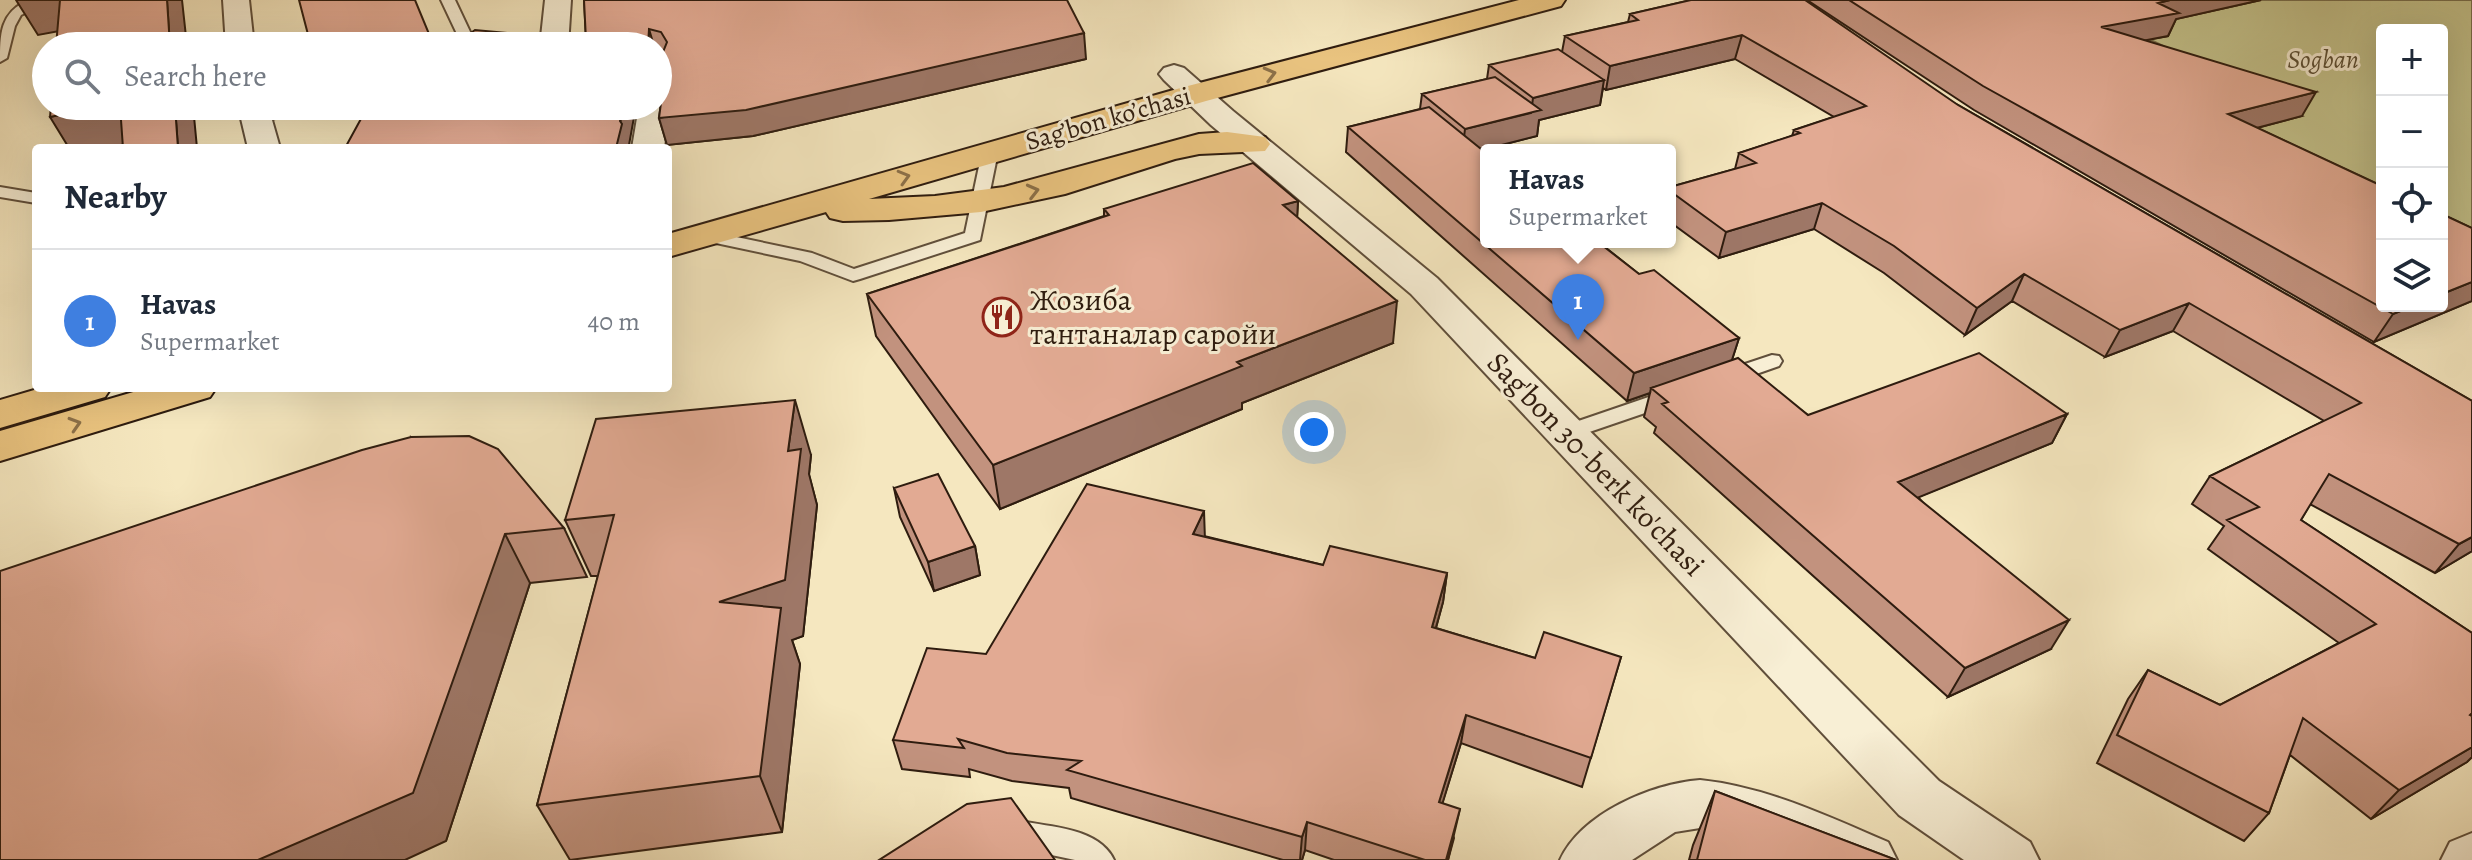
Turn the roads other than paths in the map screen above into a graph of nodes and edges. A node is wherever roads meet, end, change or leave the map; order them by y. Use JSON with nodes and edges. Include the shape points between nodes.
{"nodes":[{"id":1,"x":47,"y":0,"type":"edge"},
{"id":2,"x":236,"y":0,"type":"edge"},
{"id":3,"x":448,"y":0,"type":"edge"},
{"id":4,"x":558,"y":0,"type":"edge"},
{"id":5,"x":1471,"y":0,"type":"edge"},
{"id":6,"x":1551,"y":0,"type":"edge"},
{"id":7,"x":239,"y":32,"type":"edge"},
{"id":8,"x":463,"y":32,"type":"edge"},
{"id":9,"x":555,"y":32,"type":"edge"},
{"id":10,"x":0,"y":58,"type":"edge"},
{"id":11,"x":1185,"y":84,"type":"junction"},
{"id":12,"x":257,"y":120,"type":"edge"},
{"id":13,"x":652,"y":120,"type":"edge"},
{"id":14,"x":263,"y":144,"type":"edge"},
{"id":15,"x":649,"y":144,"type":"edge"},
{"id":16,"x":1253,"y":144,"type":"junction"},
{"id":17,"x":990,"y":152,"type":"junction"},
{"id":18,"x":0,"y":192,"type":"edge"},
{"id":19,"x":32,"y":197,"type":"edge"},
{"id":20,"x":982,"y":200,"type":"junction"},
{"id":21,"x":789,"y":210,"type":"junction"},
{"id":22,"x":672,"y":217,"type":"edge"},
{"id":23,"x":703,"y":235,"type":"junction"},
{"id":24,"x":672,"y":245,"type":"edge"},
{"id":25,"x":1772,"y":361,"type":"dead end"},
{"id":26,"x":76,"y":392,"type":"edge"},
{"id":27,"x":182,"y":392,"type":"edge"},
{"id":28,"x":0,"y":414,"type":"edge"},
{"id":29,"x":1566,"y":433,"type":"junction"},
{"id":30,"x":0,"y":446,"type":"edge"},
{"id":31,"x":989,"y":839,"type":"edge"},
{"id":32,"x":1099,"y":860,"type":"edge"},
{"id":33,"x":1589,"y":860,"type":"edge"},
{"id":34,"x":1868,"y":860,"type":"edge"},
{"id":35,"x":2010,"y":860,"type":"edge"}],
"edges":[{"from":1,"to":10,"type":"lane","via":[[12,12]]},
{"from":2,"to":7,"type":"street"},
{"from":3,"to":8,"type":"lane"},
{"from":4,"to":9,"type":"street"},
{"from":5,"to":11,"type":"main road","name":"Sag’bon ko’chasi"},
{"from":11,"to":6,"type":"main road","name":"Sag’bon ko’chasi","one_way":true},
{"from":11,"to":16,"type":"street","name":"Sag'bon 30-berk ko'chasi"},
{"from":11,"to":17,"type":"main road","name":"Sag’bon ko’chasi"},
{"from":11,"to":22,"type":"main road","name":"Sag’bon ko’chasi"},
{"from":12,"to":14,"type":"street"},
{"from":13,"to":15,"type":"street"},
{"from":20,"to":16,"type":"main road","one_way":true,"via":[[1027,193],[1188,147],[1234,140]]},
{"from":16,"to":29,"type":"street","name":"Sag'bon 30-berk ko'chasi","via":[[1424,286]]},
{"from":17,"to":20,"type":"lane"},
{"from":21,"to":17,"type":"main road","name":"Sag’bon ko’chasi","one_way":true},
{"from":18,"to":19,"type":"lane"},
{"from":20,"to":21,"type":"main road","via":[[906,209]]},
{"from":20,"to":23,"type":"lane","via":[[974,236],[853,275],[805,257]]},
{"from":21,"to":23,"type":"main road","name":"Sag’bon ko’chasi"},
{"from":23,"to":24,"type":"main road","name":"Sag’bon ko’chasi"},
{"from":25,"to":29,"type":"lane"},
{"from":26,"to":28,"type":"main road"},
{"from":30,"to":27,"type":"main road","one_way":true},
{"from":29,"to":35,"type":"street","name":"Sag'bon 30-berk ko'chasi","via":[[1919,798]]},
{"from":31,"to":32,"type":"lane","via":[[1020,834],[1077,845]]},
{"from":33,"to":34,"type":"street","via":[[1626,830],[1679,806],[1733,807]]}]}
